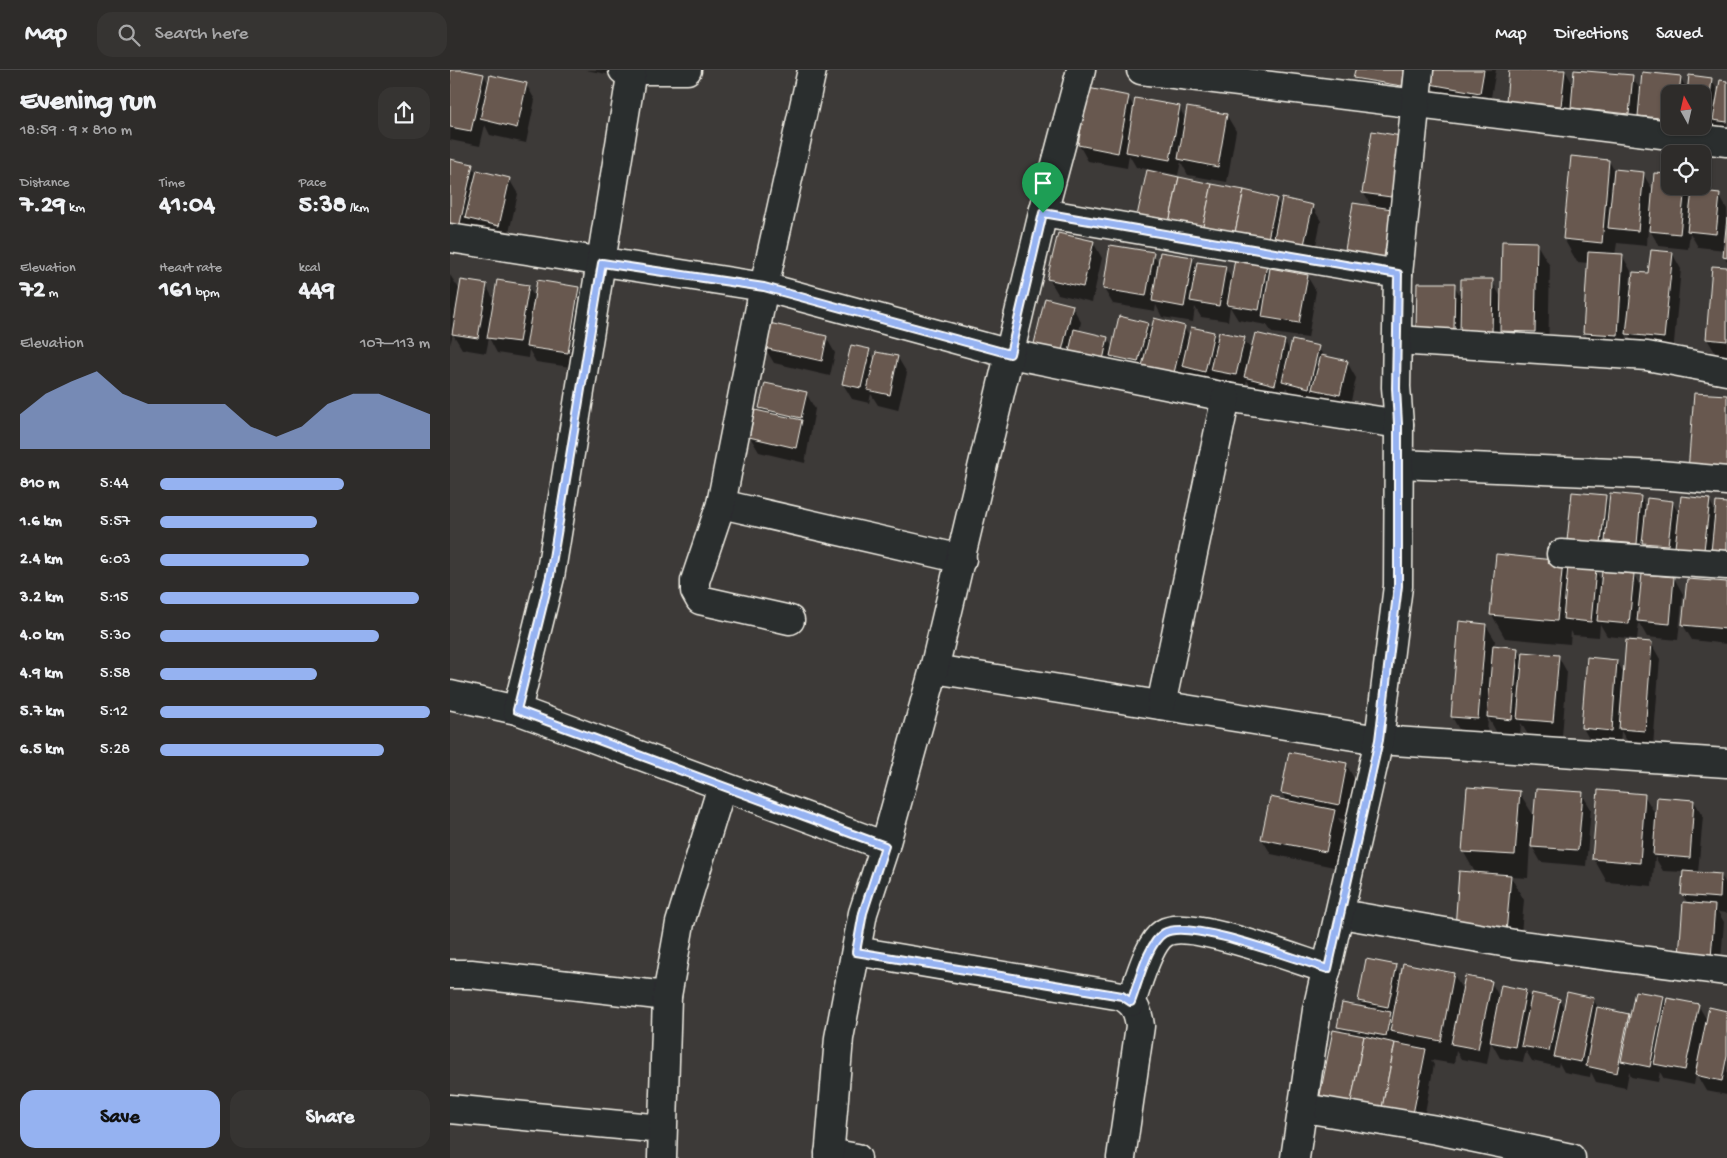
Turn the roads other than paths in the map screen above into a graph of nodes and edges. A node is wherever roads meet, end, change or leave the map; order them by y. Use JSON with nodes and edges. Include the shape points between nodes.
{"nodes":[{"id":1,"x":629,"y":70,"type":"edge"},
{"id":2,"x":687,"y":70,"type":"edge"},
{"id":3,"x":812,"y":70,"type":"edge"},
{"id":4,"x":1081,"y":70,"type":"edge"},
{"id":5,"x":1140,"y":70,"type":"edge"},
{"id":6,"x":1419,"y":70,"type":"edge"},
{"id":7,"x":1414,"y":102,"type":"junction"},
{"id":8,"x":1727,"y":142,"type":"edge"},
{"id":9,"x":1043,"y":213,"type":"junction"},
{"id":10,"x":450,"y":238,"type":"edge"},
{"id":11,"x":602,"y":263,"type":"junction"},
{"id":12,"x":1398,"y":274,"type":"junction"},
{"id":13,"x":764,"y":287,"type":"junction"},
{"id":14,"x":1397,"y":340,"type":"junction"},
{"id":15,"x":1010,"y":354,"type":"junction"},
{"id":16,"x":1727,"y":370,"type":"edge"},
{"id":17,"x":1226,"y":397,"type":"junction"},
{"id":18,"x":1398,"y":424,"type":"junction"},
{"id":19,"x":1399,"y":464,"type":"junction"},
{"id":20,"x":1727,"y":481,"type":"edge"},
{"id":21,"x":721,"y":504,"type":"junction"},
{"id":22,"x":1561,"y":554,"type":"dead end"},
{"id":23,"x":962,"y":559,"type":"junction"},
{"id":24,"x":1727,"y":565,"type":"edge"},
{"id":25,"x":790,"y":620,"type":"dead end"},
{"id":26,"x":934,"y":669,"type":"junction"},
{"id":27,"x":450,"y":695,"type":"edge"},
{"id":28,"x":1161,"y":705,"type":"junction"},
{"id":29,"x":517,"y":710,"type":"junction"},
{"id":30,"x":1379,"y":740,"type":"junction"},
{"id":31,"x":1727,"y":763,"type":"edge"},
{"id":32,"x":722,"y":786,"type":"junction"},
{"id":33,"x":885,"y":846,"type":"junction"},
{"id":34,"x":1341,"y":914,"type":"junction"},
{"id":35,"x":856,"y":952,"type":"junction"},
{"id":36,"x":1328,"y":969,"type":"junction"},
{"id":37,"x":1727,"y":971,"type":"edge"},
{"id":38,"x":450,"y":974,"type":"edge"},
{"id":39,"x":667,"y":996,"type":"junction"},
{"id":40,"x":1131,"y":1002,"type":"junction"},
{"id":41,"x":1304,"y":1108,"type":"junction"},
{"id":42,"x":450,"y":1109,"type":"edge"},
{"id":43,"x":662,"y":1129,"type":"junction"},
{"id":44,"x":829,"y":1156,"type":"edge"},
{"id":45,"x":662,"y":1158,"type":"edge"},
{"id":46,"x":857,"y":1158,"type":"edge"},
{"id":47,"x":1121,"y":1158,"type":"edge"},
{"id":48,"x":1295,"y":1158,"type":"edge"},
{"id":49,"x":1571,"y":1158,"type":"edge"}],
"edges":[{"from":1,"to":2,"type":"street"},
{"from":1,"to":11,"type":"street"},
{"from":3,"to":13,"type":"street"},
{"from":4,"to":9,"type":"street"},
{"from":5,"to":7,"type":"street"},
{"from":6,"to":7,"type":"street"},
{"from":7,"to":8,"type":"street"},
{"from":7,"to":12,"type":"street"},
{"from":9,"to":12,"type":"street"},
{"from":9,"to":15,"type":"street"},
{"from":10,"to":11,"type":"street"},
{"from":11,"to":13,"type":"street"},
{"from":11,"to":29,"type":"street","via":[[550,576]]},
{"from":12,"to":14,"type":"street"},
{"from":13,"to":15,"type":"street"},
{"from":13,"to":21,"type":"street"},
{"from":14,"to":16,"type":"street","via":[[1647,356]]},
{"from":14,"to":18,"type":"street"},
{"from":15,"to":17,"type":"street"},
{"from":15,"to":23,"type":"street"},
{"from":17,"to":18,"type":"street"},
{"from":17,"to":28,"type":"street"},
{"from":18,"to":19,"type":"street"},
{"from":19,"to":20,"type":"street","via":[[1660,475]]},
{"from":19,"to":30,"type":"street","via":[[1398,586]]},
{"from":21,"to":23,"type":"street"},
{"from":21,"to":25,"type":"street","via":[[695,581],[695,591],[700,600]]},
{"from":22,"to":24,"type":"street"},
{"from":23,"to":26,"type":"street"},
{"from":26,"to":28,"type":"street"},
{"from":26,"to":33,"type":"street"},
{"from":27,"to":29,"type":"street"},
{"from":28,"to":30,"type":"street"},
{"from":29,"to":32,"type":"street"},
{"from":30,"to":31,"type":"street"},
{"from":30,"to":34,"type":"street"},
{"from":32,"to":33,"type":"street"},
{"from":32,"to":39,"type":"street","via":[[680,923]]},
{"from":33,"to":35,"type":"street","via":[[863,913]]},
{"from":34,"to":36,"type":"street"},
{"from":34,"to":37,"type":"street","via":[[1514,944]]},
{"from":35,"to":40,"type":"street","via":[[1122,996]]},
{"from":35,"to":44,"type":"street","via":[[839,1038]]},
{"from":36,"to":40,"type":"street","via":[[1207,931],[1180,928],[1164,933],[1152,946]]},
{"from":36,"to":41,"type":"street","via":[[1317,1010]]},
{"from":38,"to":39,"type":"street"},
{"from":39,"to":43,"type":"street"},
{"from":40,"to":47,"type":"street","via":[[1138,1011],[1140,1026]]},
{"from":41,"to":48,"type":"street"},
{"from":41,"to":49,"type":"street","via":[[1437,1130]]},
{"from":42,"to":43,"type":"street"},
{"from":43,"to":45,"type":"street"},
{"from":44,"to":46,"type":"street"}]}
